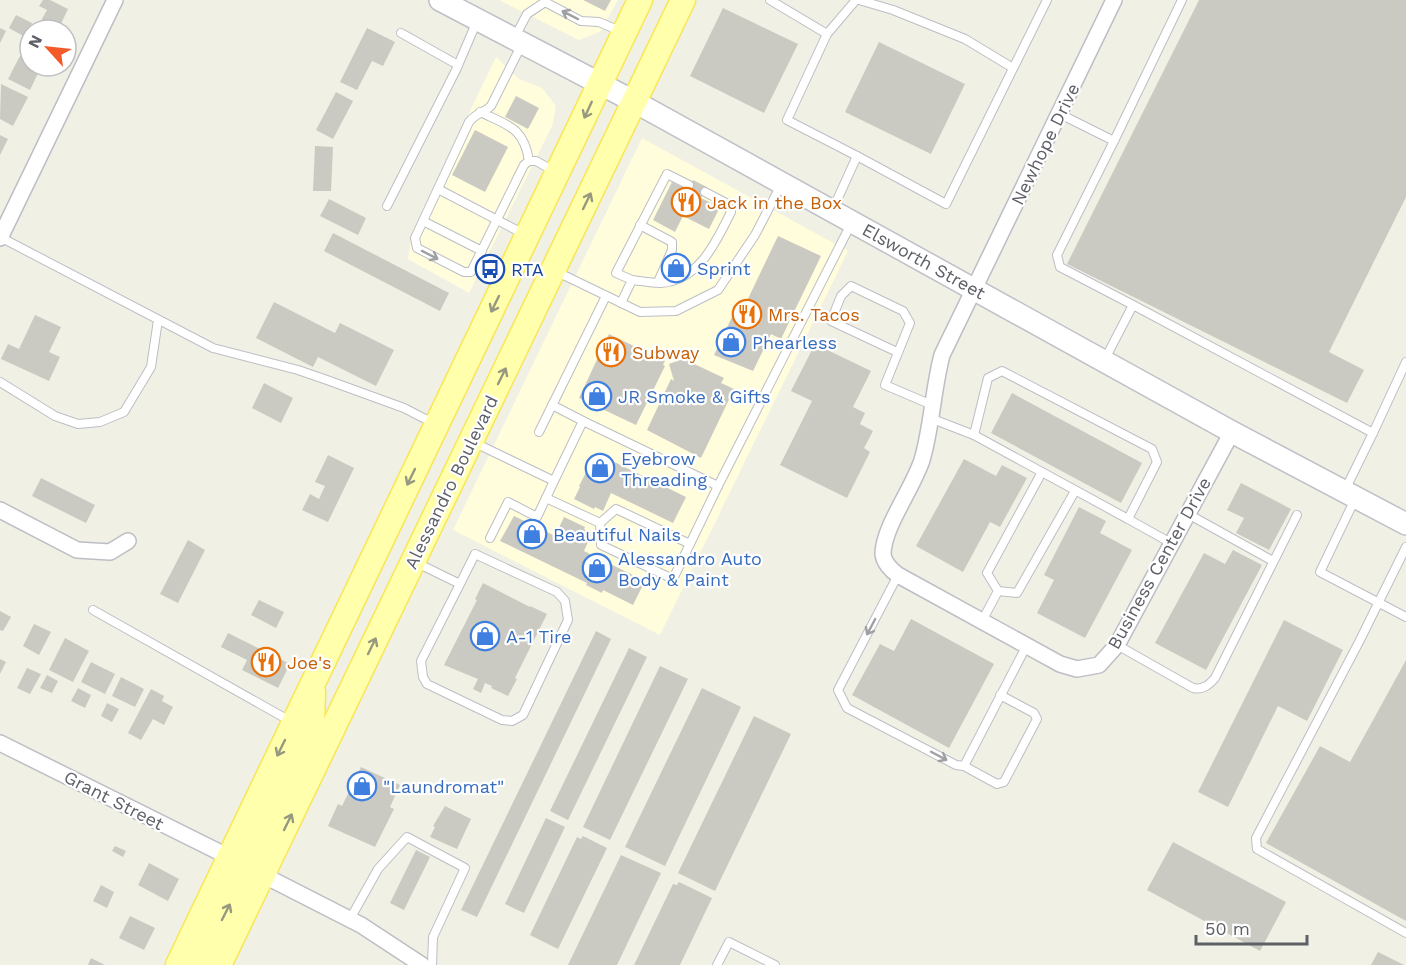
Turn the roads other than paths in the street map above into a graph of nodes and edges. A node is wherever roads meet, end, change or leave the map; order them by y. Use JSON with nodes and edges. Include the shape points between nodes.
{"nodes":[{"id":1,"x":115,"y":0,"type":"edge"},
{"id":2,"x":440,"y":0,"type":"edge"},
{"id":3,"x":640,"y":0,"type":"edge"},
{"id":4,"x":683,"y":0,"type":"edge"},
{"id":5,"x":770,"y":0,"type":"edge"},
{"id":6,"x":857,"y":0,"type":"edge"},
{"id":7,"x":1047,"y":0,"type":"edge"},
{"id":8,"x":1114,"y":0,"type":"edge"},
{"id":9,"x":1182,"y":0,"type":"edge"},
{"id":10,"x":471,"y":13,"type":"junction"},
{"id":11,"x":401,"y":33,"type":"dead end"},
{"id":12,"x":624,"y":33,"type":"junction"},
{"id":13,"x":827,"y":34,"type":"junction"},
{"id":14,"x":518,"y":41,"type":"junction"},
{"id":15,"x":458,"y":65,"type":"junction"},
{"id":16,"x":1013,"y":68,"type":"junction"},
{"id":17,"x":601,"y":84,"type":"junction"},
{"id":18,"x":635,"y":102,"type":"junction"},
{"id":19,"x":480,"y":112,"type":"junction"},
{"id":20,"x":1060,"y":114,"type":"junction"},
{"id":21,"x":1114,"y":141,"type":"junction"},
{"id":22,"x":857,"y":156,"type":"junction"},
{"id":23,"x":529,"y":161,"type":"junction"},
{"id":24,"x":558,"y":173,"type":"junction"},
{"id":25,"x":782,"y":183,"type":"junction"},
{"id":26,"x":689,"y":185,"type":"dead end"},
{"id":27,"x":438,"y":189,"type":"junction"},
{"id":28,"x":705,"y":192,"type":"dead end"},
{"id":29,"x":387,"y":206,"type":"dead end"},
{"id":30,"x":833,"y":210,"type":"junction"},
{"id":31,"x":497,"y":220,"type":"junction"},
{"id":32,"x":423,"y":221,"type":"junction"},
{"id":33,"x":853,"y":221,"type":"junction"},
{"id":34,"x":640,"y":225,"type":"junction"},
{"id":35,"x":528,"y":236,"type":"junction"},
{"id":36,"x":0,"y":238,"type":"edge"},
{"id":37,"x":482,"y":251,"type":"junction"},
{"id":38,"x":554,"y":271,"type":"junction"},
{"id":39,"x":632,"y":280,"type":"junction"},
{"id":40,"x":658,"y":282,"type":"junction"},
{"id":41,"x":975,"y":289,"type":"junction"},
{"id":42,"x":606,"y":296,"type":"junction"},
{"id":43,"x":621,"y":303,"type":"junction"},
{"id":44,"x":1133,"y":305,"type":"junction"},
{"id":45,"x":158,"y":320,"type":"junction"},
{"id":46,"x":897,"y":352,"type":"junction"},
{"id":47,"x":1104,"y":361,"type":"junction"},
{"id":48,"x":1406,"y":362,"type":"edge"},
{"id":49,"x":0,"y":382,"type":"edge"},
{"id":50,"x":552,"y":405,"type":"junction"},
{"id":51,"x":931,"y":412,"type":"junction"},
{"id":52,"x":583,"y":421,"type":"junction"},
{"id":53,"x":437,"y":424,"type":"junction"},
{"id":54,"x":539,"y":432,"type":"dead end"},
{"id":55,"x":1232,"y":432,"type":"junction"},
{"id":56,"x":1373,"y":433,"type":"junction"},
{"id":57,"x":974,"y":435,"type":"junction"},
{"id":58,"x":471,"y":441,"type":"junction"},
{"id":59,"x":1042,"y":472,"type":"junction"},
{"id":60,"x":554,"y":481,"type":"junction"},
{"id":61,"x":718,"y":486,"type":"junction"},
{"id":62,"x":1075,"y":490,"type":"junction"},
{"id":63,"x":1350,"y":494,"type":"junction"},
{"id":64,"x":546,"y":498,"type":"junction"},
{"id":65,"x":0,"y":510,"type":"edge"},
{"id":66,"x":1188,"y":514,"type":"junction"},
{"id":67,"x":1297,"y":515,"type":"dead end"},
{"id":68,"x":1128,"y":519,"type":"junction"},
{"id":69,"x":600,"y":523,"type":"junction"},
{"id":70,"x":1406,"y":524,"type":"edge"},
{"id":71,"x":490,"y":538,"type":"dead end"},
{"id":72,"x":128,"y":541,"type":"dead end"},
{"id":73,"x":1172,"y":543,"type":"junction"},
{"id":74,"x":690,"y":544,"type":"junction"},
{"id":75,"x":1406,"y":547,"type":"edge"},
{"id":76,"x":413,"y":561,"type":"junction"},
{"id":77,"x":1273,"y":561,"type":"junction"},
{"id":78,"x":1397,"y":566,"type":"junction"},
{"id":79,"x":1406,"y":572,"type":"edge"},
{"id":80,"x":898,"y":575,"type":"junction"},
{"id":81,"x":460,"y":584,"type":"junction"},
{"id":82,"x":998,"y":591,"type":"junction"},
{"id":83,"x":1379,"y":602,"type":"junction"},
{"id":84,"x":93,"y":610,"type":"dead end"},
{"id":85,"x":1406,"y":617,"type":"edge"},
{"id":86,"x":982,"y":621,"type":"junction"},
{"id":87,"x":1027,"y":645,"type":"junction"},
{"id":88,"x":1117,"y":645,"type":"junction"},
{"id":89,"x":314,"y":681,"type":"junction"},
{"id":90,"x":1000,"y":695,"type":"junction"},
{"id":91,"x":293,"y":722,"type":"junction"},
{"id":92,"x":0,"y":743,"type":"edge"},
{"id":93,"x":960,"y":765,"type":"junction"},
{"id":94,"x":229,"y":857,"type":"junction"},
{"id":95,"x":263,"y":875,"type":"junction"},
{"id":96,"x":350,"y":919,"type":"junction"},
{"id":97,"x":1406,"y":933,"type":"edge"},
{"id":98,"x":178,"y":965,"type":"edge"},
{"id":99,"x":202,"y":965,"type":"edge"},
{"id":100,"x":219,"y":965,"type":"edge"},
{"id":101,"x":422,"y":965,"type":"edge"},
{"id":102,"x":432,"y":965,"type":"edge"},
{"id":103,"x":717,"y":965,"type":"edge"},
{"id":104,"x":775,"y":965,"type":"edge"}],
"edges":[{"from":1,"to":36,"type":"street"},
{"from":2,"to":10,"type":"street","name":"Elsworth Street"},
{"from":3,"to":12,"type":"main road","name":"Alessandro Boulevard"},
{"from":4,"to":18,"type":"main road","name":"Alessandro Boulevard"},
{"from":5,"to":13,"type":"lane"},
{"from":6,"to":13,"type":"lane"},
{"from":6,"to":16,"type":"lane","via":[[965,39]]},
{"from":7,"to":16,"type":"lane"},
{"from":8,"to":20,"type":"street","name":"Newhope Drive"},
{"from":9,"to":21,"type":"lane"},
{"from":10,"to":14,"type":"street","name":"Elsworth Street"},
{"from":10,"to":15,"type":"lane"},
{"from":11,"to":15,"type":"lane"},
{"from":12,"to":14,"type":"lane","one_way":true,"via":[[599,22],[581,21],[545,2],[526,14]]},
{"from":12,"to":17,"type":"main road","name":"Alessandro Boulevard"},
{"from":13,"to":22,"type":"lane","via":[[787,120]]},
{"from":14,"to":17,"type":"street","name":"Elsworth Street"},
{"from":14,"to":19,"type":"lane","via":[[491,106]]},
{"from":15,"to":29,"type":"lane"},
{"from":16,"to":22,"type":"lane","via":[[946,204]]},
{"from":17,"to":18,"type":"street","name":"Elsworth Street"},
{"from":17,"to":24,"type":"main road","name":"Alessandro Boulevard","one_way":true},
{"from":18,"to":25,"type":"street","name":"Elsworth Street"},
{"from":38,"to":18,"type":"main road","name":"Alessandro Boulevard","one_way":true},
{"from":19,"to":23,"type":"lane","via":[[523,137]]},
{"from":19,"to":27,"type":"lane","via":[[470,122]]},
{"from":20,"to":21,"type":"lane"},
{"from":20,"to":41,"type":"street","name":"Newhope Drive"},
{"from":21,"to":44,"type":"lane","via":[[1057,255],[1060,267]]},
{"from":22,"to":30,"type":"lane"},
{"from":23,"to":24,"type":"lane"},
{"from":23,"to":31,"type":"lane"},
{"from":24,"to":35,"type":"main road","name":"Alessandro Boulevard"},
{"from":25,"to":30,"type":"street","name":"Elsworth Street"},
{"from":25,"to":43,"type":"lane","via":[[755,235],[718,290],[676,311],[640,312]]},
{"from":26,"to":34,"type":"lane","via":[[667,174]]},
{"from":27,"to":31,"type":"lane"},
{"from":27,"to":32,"type":"lane"},
{"from":28,"to":40,"type":"lane","via":[[726,203],[731,212],[718,238],[705,260],[686,276]]},
{"from":30,"to":33,"type":"street","name":"Elsworth Street"},
{"from":31,"to":35,"type":"lane"},
{"from":31,"to":37,"type":"lane"},
{"from":32,"to":37,"type":"lane"},
{"from":32,"to":37,"type":"lane","one_way":true,"via":[[415,238],[417,248],[454,267],[471,272]]},
{"from":33,"to":41,"type":"street","name":"Elsworth Street"},
{"from":33,"to":61,"type":"lane"},
{"from":34,"to":39,"type":"lane","via":[[616,273]]},
{"from":34,"to":40,"type":"lane","via":[[672,242]]},
{"from":35,"to":53,"type":"main road","name":"Alessandro Boulevard","one_way":true},
{"from":36,"to":45,"type":"lane"},
{"from":38,"to":42,"type":"lane"},
{"from":58,"to":38,"type":"main road","name":"Alessandro Boulevard","one_way":true},
{"from":39,"to":40,"type":"lane"},
{"from":39,"to":43,"type":"lane"},
{"from":41,"to":47,"type":"street","name":"Elsworth Street"},
{"from":41,"to":51,"type":"street","via":[[942,355]]},
{"from":42,"to":43,"type":"lane"},
{"from":42,"to":50,"type":"lane"},
{"from":44,"to":47,"type":"lane"},
{"from":44,"to":56,"type":"lane"},
{"from":45,"to":49,"type":"lane","via":[[151,367],[124,412],[100,422],[78,424],[55,416]]},
{"from":45,"to":53,"type":"lane","via":[[213,348],[298,370]]},
{"from":46,"to":46,"type":"lane","via":[[910,323],[903,311],[851,286],[841,296],[831,321]]},
{"from":46,"to":51,"type":"lane","via":[[885,385]]},
{"from":47,"to":55,"type":"street","name":"Elsworth Street"},
{"from":48,"to":56,"type":"lane"},
{"from":50,"to":52,"type":"lane"},
{"from":50,"to":54,"type":"lane"},
{"from":51,"to":57,"type":"lane"},
{"from":51,"to":80,"type":"street","via":[[922,459],[884,541],[883,557]]},
{"from":52,"to":60,"type":"lane"},
{"from":52,"to":61,"type":"lane"},
{"from":53,"to":58,"type":"main road"},
{"from":53,"to":89,"type":"main road","name":"Alessandro Boulevard","one_way":true},
{"from":55,"to":63,"type":"street","name":"Elsworth Street"},
{"from":55,"to":66,"type":"street","name":"Business Center Drive"},
{"from":56,"to":63,"type":"lane"},
{"from":57,"to":59,"type":"lane"},
{"from":57,"to":68,"type":"lane","via":[[988,378],[1002,371],[1152,449],[1157,462]]},
{"from":58,"to":60,"type":"lane"},
{"from":58,"to":76,"type":"main road","name":"Alessandro Boulevard"},
{"from":59,"to":62,"type":"lane"},
{"from":59,"to":82,"type":"lane","via":[[987,573]]},
{"from":60,"to":64,"type":"lane"},
{"from":61,"to":74,"type":"lane"},
{"from":62,"to":68,"type":"lane"},
{"from":62,"to":82,"type":"lane","via":[[1017,593]]},
{"from":63,"to":70,"type":"street","name":"Elsworth Street"},
{"from":63,"to":83,"type":"lane","via":[[1320,572]]},
{"from":64,"to":69,"type":"lane"},
{"from":64,"to":71,"type":"lane","via":[[537,517],[508,502]]},
{"from":65,"to":72,"type":"street","via":[[77,550],[110,552]]},
{"from":66,"to":73,"type":"street","name":"Business Center Drive"},
{"from":66,"to":77,"type":"lane"},
{"from":67,"to":77,"type":"lane"},
{"from":68,"to":73,"type":"lane"},
{"from":69,"to":74,"type":"lane","via":[[616,509]]},
{"from":69,"to":74,"type":"lane","via":[[601,544],[673,579]]},
{"from":73,"to":88,"type":"street","name":"Business Center Drive"},
{"from":75,"to":78,"type":"lane"},
{"from":76,"to":81,"type":"lane"},
{"from":95,"to":76,"type":"main road","name":"Alessandro Boulevard","one_way":true},
{"from":77,"to":88,"type":"lane","via":[[1209,685],[1199,690],[1193,688]]},
{"from":78,"to":79,"type":"lane"},
{"from":78,"to":83,"type":"lane"},
{"from":80,"to":86,"type":"street","name":"Business Center Drive"},
{"from":80,"to":93,"type":"lane","one_way":true,"via":[[838,690],[847,708]]},
{"from":81,"to":81,"type":"lane","via":[[475,554],[557,592],[565,601],[568,620],[523,715],[512,721],[502,720],[427,684],[423,678],[421,661]]},
{"from":82,"to":86,"type":"lane"},
{"from":83,"to":85,"type":"lane"},
{"from":83,"to":97,"type":"lane","via":[[1256,838],[1257,849]]},
{"from":84,"to":91,"type":"lane"},
{"from":86,"to":87,"type":"street","name":"Business Center Drive"},
{"from":87,"to":88,"type":"street","name":"Business Center Drive","via":[[1077,669],[1099,665]]},
{"from":87,"to":90,"type":"lane"},
{"from":89,"to":91,"type":"main road","name":"Alessandro Boulevard"},
{"from":89,"to":95,"type":"main road","via":[[312,725],[254,845],[255,865]]},
{"from":90,"to":93,"type":"lane"},
{"from":90,"to":93,"type":"lane","via":[[1034,713],[1037,719],[1004,782],[997,784]]},
{"from":91,"to":94,"type":"main road","name":"Alessandro Boulevard","one_way":true},
{"from":92,"to":94,"type":"street","name":"Grant Street"},
{"from":94,"to":98,"type":"main road","name":"Alessandro Boulevard"},
{"from":99,"to":94,"type":"main road","one_way":true,"via":[[240,884],[239,869]]},
{"from":95,"to":96,"type":"street"},
{"from":95,"to":100,"type":"main road","name":"Alessandro Boulevard"},
{"from":96,"to":101,"type":"street"},
{"from":96,"to":102,"type":"lane","via":[[378,869],[407,837],[465,868],[433,937]]},
{"from":103,"to":104,"type":"lane","via":[[729,942]]}]}
